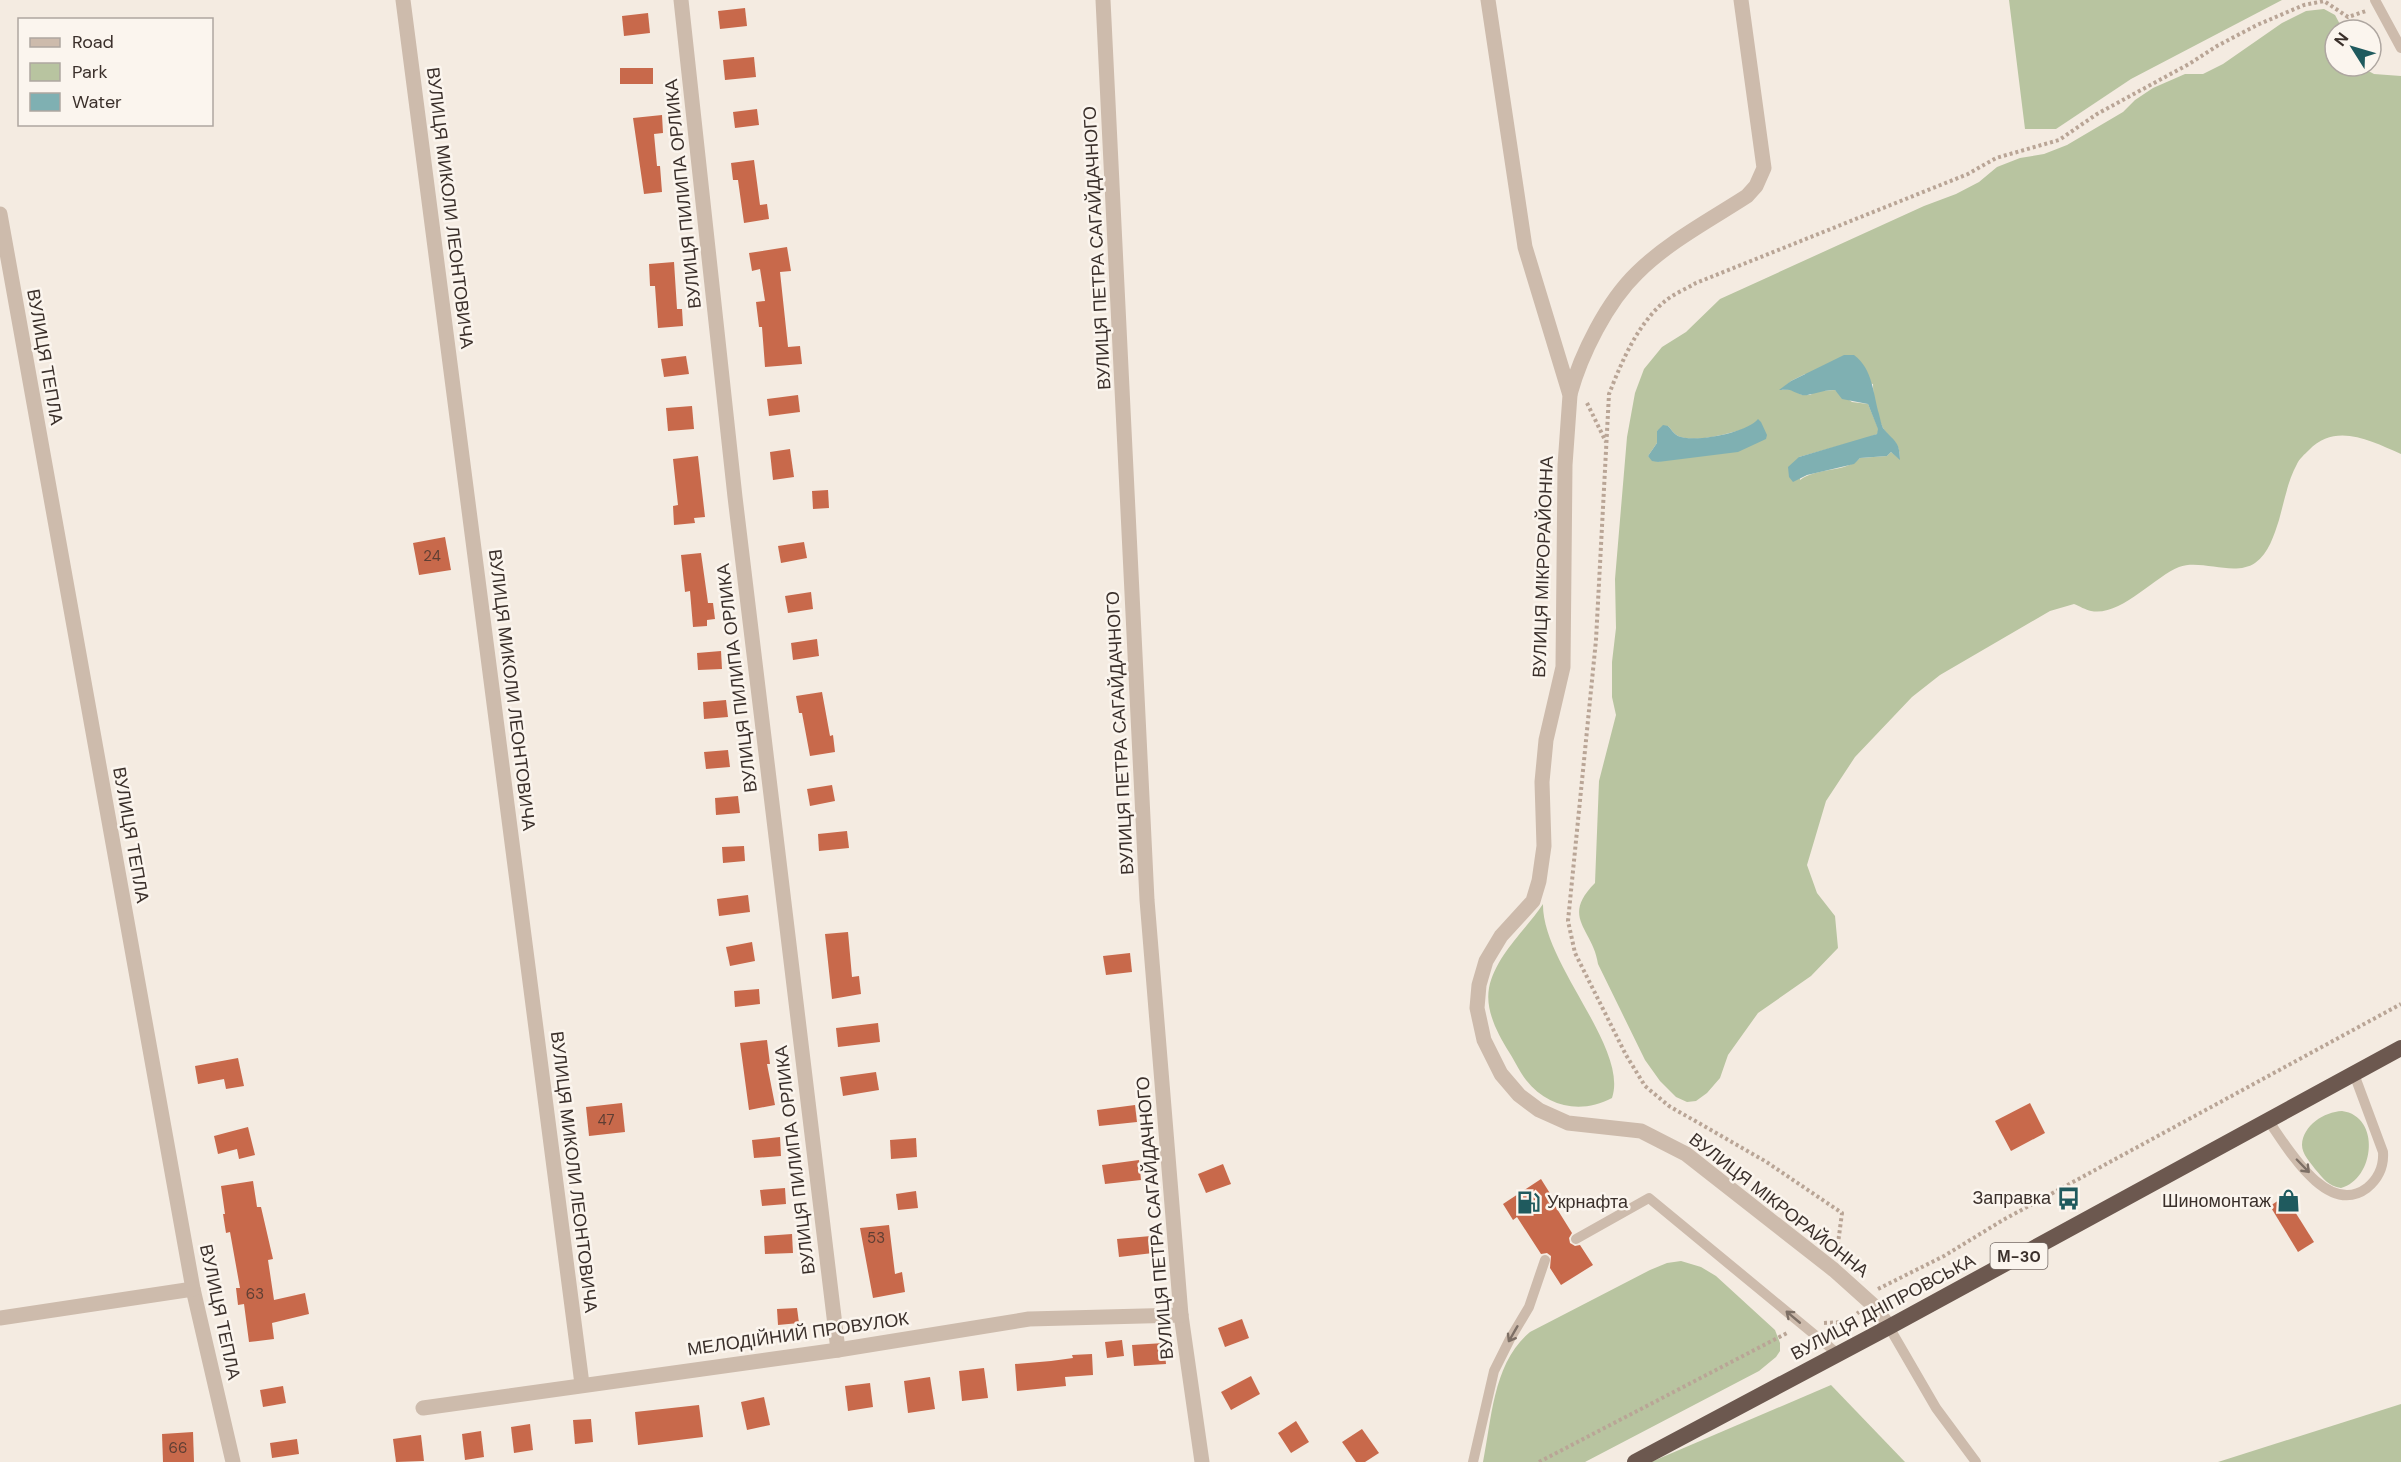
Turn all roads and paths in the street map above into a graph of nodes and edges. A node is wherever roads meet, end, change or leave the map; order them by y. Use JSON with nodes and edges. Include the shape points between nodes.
{"nodes":[{"id":1,"x":403,"y":0,"type":"edge"},
{"id":2,"x":681,"y":0,"type":"edge"},
{"id":3,"x":1103,"y":0,"type":"edge"},
{"id":4,"x":1488,"y":0,"type":"edge"},
{"id":5,"x":1741,"y":0,"type":"edge"},
{"id":6,"x":2376,"y":4,"type":"edge"},
{"id":7,"x":2401,"y":48,"type":"edge"},
{"id":8,"x":0,"y":214,"type":"edge"},
{"id":9,"x":1575,"y":377,"type":"junction"},
{"id":10,"x":1570,"y":395,"type":"junction"},
{"id":11,"x":1606,"y":443,"type":"junction"},
{"id":12,"x":2401,"y":1004,"type":"edge"},
{"id":13,"x":2401,"y":1048,"type":"edge"},
{"id":14,"x":2354,"y":1074,"type":"junction"},
{"id":15,"x":2268,"y":1120,"type":"junction"},
{"id":16,"x":1576,"y":1239,"type":"dead end"},
{"id":17,"x":1545,"y":1260,"type":"dead end"},
{"id":18,"x":1834,"y":1270,"type":"junction"},
{"id":19,"x":193,"y":1289,"type":"junction"},
{"id":20,"x":1865,"y":1297,"type":"junction"},
{"id":21,"x":1181,"y":1315,"type":"junction"},
{"id":22,"x":0,"y":1318,"type":"edge"},
{"id":23,"x":1803,"y":1325,"type":"junction"},
{"id":24,"x":1889,"y":1327,"type":"junction"},
{"id":25,"x":838,"y":1350,"type":"junction"},
{"id":26,"x":1838,"y":1354,"type":"junction"},
{"id":27,"x":582,"y":1384,"type":"junction"},
{"id":28,"x":423,"y":1408,"type":"dead end"},
{"id":29,"x":233,"y":1462,"type":"edge"},
{"id":30,"x":1202,"y":1462,"type":"edge"},
{"id":31,"x":1473,"y":1462,"type":"edge"},
{"id":32,"x":1539,"y":1462,"type":"edge"},
{"id":33,"x":1635,"y":1462,"type":"edge"},
{"id":34,"x":1976,"y":1462,"type":"edge"}],
"edges":[{"from":1,"to":27,"type":"street","name":"ВУЛИЦЯ МИКОЛИ ЛЕОНТОВИЧА"},
{"from":2,"to":25,"type":"street","name":"ВУЛИЦЯ ПИЛИПА ОРЛИКА","via":[[736,508]]},
{"from":3,"to":21,"type":"street","name":"ВУЛИЦЯ ПЕТРА САГАЙДАЧНОГО","via":[[1147,900]]},
{"from":4,"to":10,"type":"street","name":"ВУЛИЦЯ МІКРОРАЙОННА","via":[[1525,247]]},
{"from":5,"to":9,"type":"street","via":[[1764,168],[1747,196],[1636,273],[1601,324]]},
{"from":6,"to":7,"type":"lane"},
{"from":6,"to":11,"type":"path","via":[[2348,17],[2324,2],[2304,5],[2217,46],[2059,140],[1996,158],[1968,174],[1696,283],[1665,301],[1651,315],[1622,361],[1609,394]]},
{"from":8,"to":19,"type":"street","name":"ВУЛИЦЯ ТЕПЛА"},
{"from":9,"to":10,"type":"street"},
{"from":9,"to":11,"type":"path"},
{"from":10,"to":18,"type":"street","name":"ВУЛИЦЯ МІКРОРАЙОННА","via":[[1565,465],[1563,668],[1546,740],[1542,782],[1544,846],[1533,901],[1486,961],[1477,1008],[1484,1040],[1501,1074],[1539,1110],[1568,1123],[1641,1131],[1686,1154]]},
{"from":11,"to":18,"type":"path","via":[[1596,640],[1568,921],[1575,953],[1645,1086],[1668,1106],[1765,1161],[1842,1213]]},
{"from":12,"to":20,"type":"path"},
{"from":13,"to":14,"type":"highway","name":"ВУЛИЦЯ ДНІПРОВСЬКА","number":"М-30"},
{"from":14,"to":15,"type":"highway","name":"ВУЛИЦЯ ДНІПРОВСЬКА","number":"М-30"},
{"from":15,"to":14,"type":"lane","one_way":true,"via":[[2295,1158],[2325,1190],[2338,1196],[2365,1190],[2377,1179],[2384,1164],[2384,1152]]},
{"from":15,"to":24,"type":"highway","name":"ВУЛИЦЯ ДНІПРОВСЬКА","number":"М-30"},
{"from":23,"to":16,"type":"lane","one_way":true,"via":[[1649,1198]]},
{"from":17,"to":31,"type":"lane","one_way":true,"via":[[1529,1307],[1494,1371]]},
{"from":18,"to":20,"type":"street","name":"ВУЛИЦЯ МІКРОРАЙОННА"},
{"from":19,"to":22,"type":"street"},
{"from":19,"to":29,"type":"street","name":"ВУЛИЦЯ ТЕПЛА"},
{"from":20,"to":23,"type":"path","via":[[1858,1314],[1846,1322]]},
{"from":20,"to":24,"type":"street","name":"ВУЛИЦЯ МІКРОРАЙОННА"},
{"from":21,"to":25,"type":"street","name":"МЕЛОДІЙНИЙ ПРОВУЛОК","via":[[1029,1319]]},
{"from":21,"to":30,"type":"street","name":"ВУЛИЦЯ ПЕТРА САГАЙДАЧНОГО"},
{"from":23,"to":26,"type":"lane"},
{"from":23,"to":32,"type":"path"},
{"from":24,"to":26,"type":"highway","name":"ВУЛИЦЯ ДНІПРОВСЬКА","number":"М-30"},
{"from":24,"to":34,"type":"lane","via":[[1936,1408]]},
{"from":25,"to":27,"type":"street","name":"МЕЛОДІЙНИЙ ПРОВУЛОК"},
{"from":26,"to":33,"type":"highway","name":"ВУЛИЦЯ ДНІПРОВСЬКА","number":"М-30"},
{"from":27,"to":28,"type":"street","name":"МЕЛОДІЙНИЙ ПРОВУЛОК"}]}
